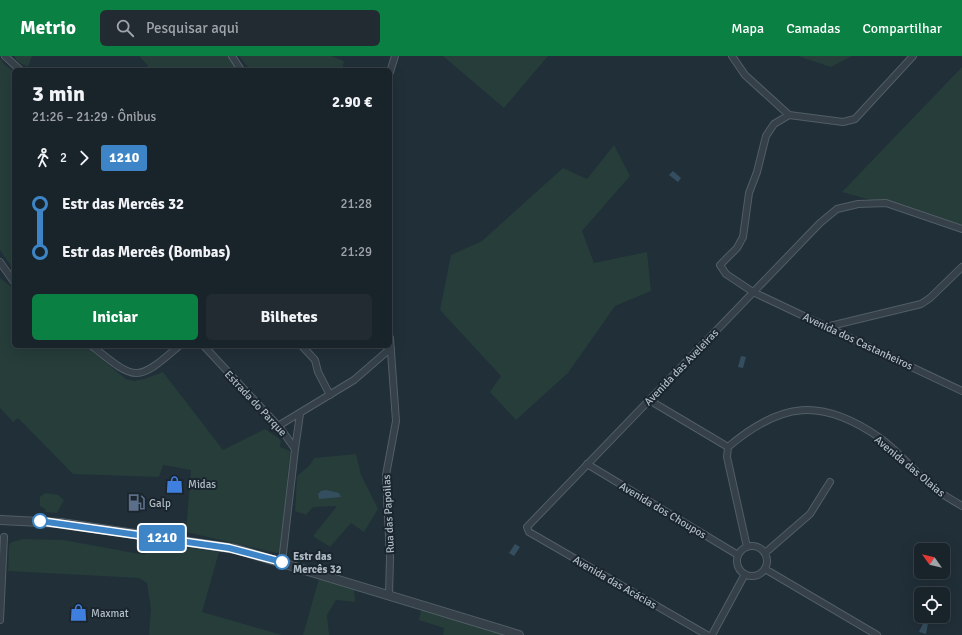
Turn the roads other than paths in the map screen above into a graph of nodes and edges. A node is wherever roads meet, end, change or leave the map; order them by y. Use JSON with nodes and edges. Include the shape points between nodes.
{"nodes":[{"id":1,"x":5,"y":56,"type":"edge"},
{"id":2,"x":232,"y":56,"type":"edge"},
{"id":3,"x":396,"y":56,"type":"edge"},
{"id":4,"x":732,"y":56,"type":"edge"},
{"id":5,"x":913,"y":56,"type":"edge"},
{"id":6,"x":18,"y":68,"type":"edge"},
{"id":7,"x":240,"y":68,"type":"edge"},
{"id":8,"x":392,"y":68,"type":"edge"},
{"id":9,"x":789,"y":115,"type":"junction"},
{"id":10,"x":962,"y":229,"type":"edge"},
{"id":11,"x":0,"y":262,"type":"edge"},
{"id":12,"x":962,"y":267,"type":"edge"},
{"id":13,"x":12,"y":279,"type":"edge"},
{"id":14,"x":753,"y":292,"type":"junction"},
{"id":15,"x":826,"y":327,"type":"junction"},
{"id":16,"x":94,"y":348,"type":"edge"},
{"id":17,"x":178,"y":348,"type":"edge"},
{"id":18,"x":206,"y":348,"type":"edge"},
{"id":19,"x":304,"y":348,"type":"edge"},
{"id":20,"x":391,"y":348,"type":"joint"},
{"id":21,"x":962,"y":391,"type":"edge"},
{"id":22,"x":330,"y":395,"type":"junction"},
{"id":23,"x":649,"y":400,"type":"junction"},
{"id":24,"x":300,"y":414,"type":"junction"},
{"id":25,"x":278,"y":426,"type":"junction"},
{"id":26,"x":728,"y":447,"type":"junction"},
{"id":27,"x":295,"y":449,"type":"junction"},
{"id":28,"x":587,"y":464,"type":"junction"},
{"id":29,"x":830,"y":482,"type":"dead end"},
{"id":30,"x":962,"y":506,"type":"edge"},
{"id":31,"x":0,"y":520,"type":"edge"},
{"id":32,"x":527,"y":527,"type":"joint"},
{"id":33,"x":4,"y":537,"type":"dead end"},
{"id":34,"x":747,"y":547,"type":"junction"},
{"id":35,"x":765,"y":553,"type":"junction"},
{"id":36,"x":738,"y":555,"type":"junction"},
{"id":37,"x":282,"y":562,"type":"junction"},
{"id":38,"x":765,"y":569,"type":"junction"},
{"id":39,"x":745,"y":574,"type":"junction"},
{"id":40,"x":389,"y":595,"type":"junction"},
{"id":41,"x":0,"y":620,"type":"edge"},
{"id":42,"x":519,"y":635,"type":"edge"},
{"id":43,"x":707,"y":635,"type":"edge"},
{"id":44,"x":712,"y":635,"type":"edge"},
{"id":45,"x":877,"y":635,"type":"edge"}],
"edges":[{"from":1,"to":6,"type":"street"},
{"from":2,"to":7,"type":"street"},
{"from":3,"to":8,"type":"street"},
{"from":4,"to":9,"type":"street","via":[[745,75]]},
{"from":5,"to":9,"type":"street","via":[[854,119],[843,122]]},
{"from":9,"to":14,"type":"street","name":"Avenida dos Castanheiros","via":[[774,124],[766,136],[749,193],[743,237],[737,248],[720,265],[726,274]]},
{"from":10,"to":14,"type":"street","name":"Avenida das Aveleiras","via":[[886,203],[858,204],[837,209]]},
{"from":11,"to":13,"type":"street"},
{"from":12,"to":15,"type":"street","via":[[921,304]]},
{"from":14,"to":15,"type":"street","name":"Avenida dos Castanheiros"},
{"from":14,"to":23,"type":"street","name":"Avenida das Aveleiras"},
{"from":15,"to":21,"type":"street","name":"Avenida dos Castanheiros"},
{"from":16,"to":17,"type":"street","via":[[118,367],[134,373],[154,367]]},
{"from":18,"to":25,"type":"street","name":"Estrada do Parque"},
{"from":19,"to":22,"type":"street","via":[[316,360],[318,372]]},
{"from":20,"to":22,"type":"street","via":[[354,380]]},
{"from":20,"to":40,"type":"street","name":"Rua das Papoilas","via":[[396,421],[386,475],[391,564]]},
{"from":22,"to":24,"type":"street"},
{"from":23,"to":26,"type":"street"},
{"from":23,"to":28,"type":"street","name":"Avenida das Aveleiras"},
{"from":24,"to":25,"type":"street"},
{"from":24,"to":27,"type":"street"},
{"from":25,"to":27,"type":"street","name":"Estrada do Parque"},
{"from":26,"to":30,"type":"street","name":"Avenida das Olaias","via":[[756,426],[783,412],[806,409],[828,413],[880,438],[934,488]]},
{"from":26,"to":34,"type":"street","via":[[727,457]]},
{"from":27,"to":37,"type":"street"},
{"from":28,"to":32,"type":"street","name":"Avenida das Aveleiras"},
{"from":28,"to":36,"type":"street","name":"Avenida dos Choupos"},
{"from":29,"to":35,"type":"street","via":[[810,514]]},
{"from":31,"to":37,"type":"street","via":[[52,522],[102,529],[236,549]]},
{"from":32,"to":43,"type":"street","name":"Avenida das Acácias","via":[[529,532]]},
{"from":33,"to":41,"type":"street"},
{"from":34,"to":35,"type":"street","via":[[757,547]]},
{"from":34,"to":36,"type":"street"},
{"from":35,"to":38,"type":"street","via":[[768,561]]},
{"from":36,"to":39,"type":"street","via":[[738,564]]},
{"from":37,"to":40,"type":"street"},
{"from":38,"to":39,"type":"street","via":[[758,575]]},
{"from":38,"to":45,"type":"street"},
{"from":39,"to":44,"type":"street"},
{"from":40,"to":42,"type":"street"}]}
